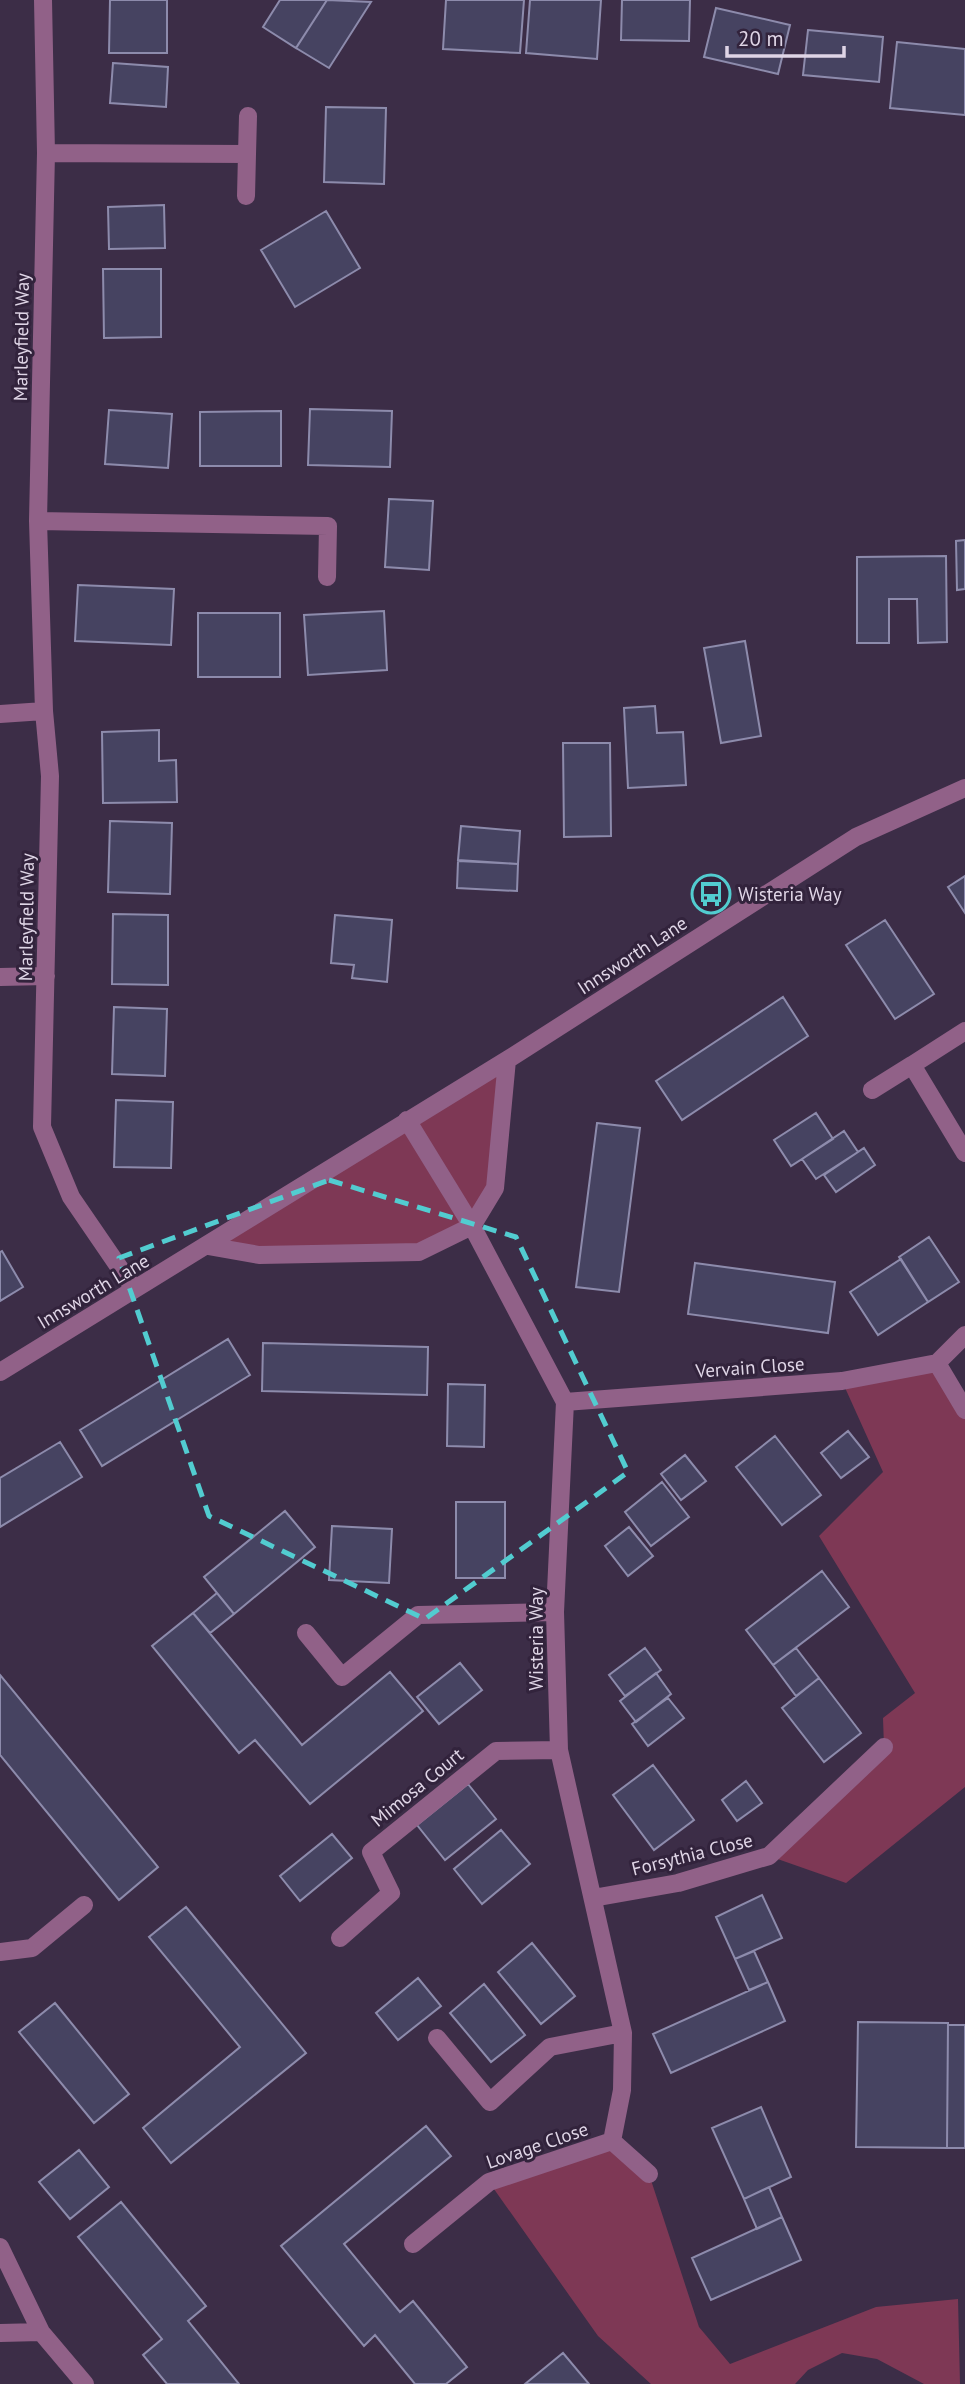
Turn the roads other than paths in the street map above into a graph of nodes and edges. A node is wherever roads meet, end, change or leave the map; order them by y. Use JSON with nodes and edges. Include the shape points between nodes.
{"nodes":[{"id":1,"x":43,"y":0,"type":"edge"},
{"id":2,"x":248,"y":116,"type":"dead end"},
{"id":3,"x":46,"y":153,"type":"junction"},
{"id":4,"x":247,"y":154,"type":"junction"},
{"id":5,"x":246,"y":196,"type":"dead end"},
{"id":6,"x":38,"y":521,"type":"junction"},
{"id":7,"x":327,"y":577,"type":"dead end"},
{"id":8,"x":44,"y":711,"type":"junction"},
{"id":9,"x":0,"y":714,"type":"edge"},
{"id":10,"x":965,"y":788,"type":"edge"},
{"id":11,"x":0,"y":976,"type":"edge"},
{"id":12,"x":46,"y":976,"type":"junction"},
{"id":13,"x":965,"y":1031,"type":"edge"},
{"id":14,"x":507,"y":1060,"type":"junction"},
{"id":15,"x":912,"y":1065,"type":"junction"},
{"id":16,"x":872,"y":1090,"type":"dead end"},
{"id":17,"x":407,"y":1120,"type":"junction"},
{"id":18,"x":965,"y":1153,"type":"edge"},
{"id":19,"x":472,"y":1226,"type":"junction"},
{"id":20,"x":208,"y":1246,"type":"junction"},
{"id":21,"x":134,"y":1289,"type":"junction"},
{"id":22,"x":965,"y":1335,"type":"edge"},
{"id":23,"x":937,"y":1363,"type":"junction"},
{"id":24,"x":0,"y":1372,"type":"edge"},
{"id":25,"x":565,"y":1402,"type":"junction"},
{"id":26,"x":965,"y":1410,"type":"edge"},
{"id":27,"x":555,"y":1612,"type":"junction"},
{"id":28,"x":306,"y":1633,"type":"dead end"},
{"id":29,"x":884,"y":1747,"type":"dead end"},
{"id":30,"x":559,"y":1750,"type":"junction"},
{"id":31,"x":593,"y":1898,"type":"junction"},
{"id":32,"x":83,"y":1905,"type":"dead end"},
{"id":33,"x":340,"y":1938,"type":"dead end"},
{"id":34,"x":0,"y":1952,"type":"edge"},
{"id":35,"x":623,"y":2033,"type":"junction"},
{"id":36,"x":437,"y":2038,"type":"dead end"},
{"id":37,"x":612,"y":2141,"type":"junction"},
{"id":38,"x":649,"y":2174,"type":"dead end"},
{"id":39,"x":413,"y":2245,"type":"dead end"},
{"id":40,"x":0,"y":2247,"type":"edge"},
{"id":41,"x":41,"y":2332,"type":"junction"},
{"id":42,"x":0,"y":2333,"type":"edge"},
{"id":43,"x":85,"y":2384,"type":"edge"}],
"edges":[{"from":1,"to":3,"type":"street","name":"Marleyfield Way"},
{"from":2,"to":4,"type":"street"},
{"from":3,"to":4,"type":"street"},
{"from":3,"to":6,"type":"street","name":"Marleyfield Way"},
{"from":4,"to":5,"type":"street"},
{"from":6,"to":7,"type":"street","via":[[328,526]]},
{"from":6,"to":8,"type":"street","name":"Marleyfield Way"},
{"from":8,"to":9,"type":"street"},
{"from":8,"to":12,"type":"street","name":"Marleyfield Way","via":[[50,776]]},
{"from":10,"to":14,"type":"street","name":"Innsworth Lane","via":[[856,837]]},
{"from":11,"to":12,"type":"street"},
{"from":12,"to":21,"type":"street","name":"Marleyfield Way","via":[[41,1127],[71,1196]]},
{"from":13,"to":15,"type":"street"},
{"from":14,"to":17,"type":"street","name":"Innsworth Lane"},
{"from":14,"to":19,"type":"street","via":[[495,1188]]},
{"from":15,"to":16,"type":"street"},
{"from":15,"to":18,"type":"street"},
{"from":17,"to":19,"type":"street"},
{"from":17,"to":20,"type":"street","name":"Innsworth Lane"},
{"from":19,"to":20,"type":"street","via":[[419,1252],[259,1255]]},
{"from":19,"to":25,"type":"street"},
{"from":20,"to":21,"type":"street","name":"Innsworth Lane"},
{"from":21,"to":24,"type":"street","name":"Innsworth Lane"},
{"from":22,"to":23,"type":"street"},
{"from":23,"to":25,"type":"street","name":"Vervain Close","via":[[842,1381]]},
{"from":23,"to":26,"type":"street"},
{"from":25,"to":27,"type":"street","name":"Wisteria Way"},
{"from":27,"to":28,"type":"street","via":[[418,1615],[342,1677]]},
{"from":27,"to":30,"type":"street","name":"Wisteria Way"},
{"from":29,"to":31,"type":"street","name":"Forsythia Close","via":[[769,1856],[678,1883]]},
{"from":30,"to":31,"type":"street","name":"Wisteria Way"},
{"from":30,"to":33,"type":"street","name":"Mimosa Court","via":[[496,1751],[371,1852],[391,1893]]},
{"from":31,"to":35,"type":"street","name":"Wisteria Way"},
{"from":32,"to":34,"type":"street","via":[[32,1948]]},
{"from":35,"to":36,"type":"street","via":[[550,2047],[491,2102]]},
{"from":35,"to":37,"type":"street","name":"Wisteria Way","via":[[622,2090]]},
{"from":37,"to":38,"type":"street"},
{"from":37,"to":39,"type":"street","name":"Lovage Close","via":[[489,2182]]},
{"from":40,"to":41,"type":"street"},
{"from":41,"to":42,"type":"street"},
{"from":41,"to":43,"type":"street"}]}
